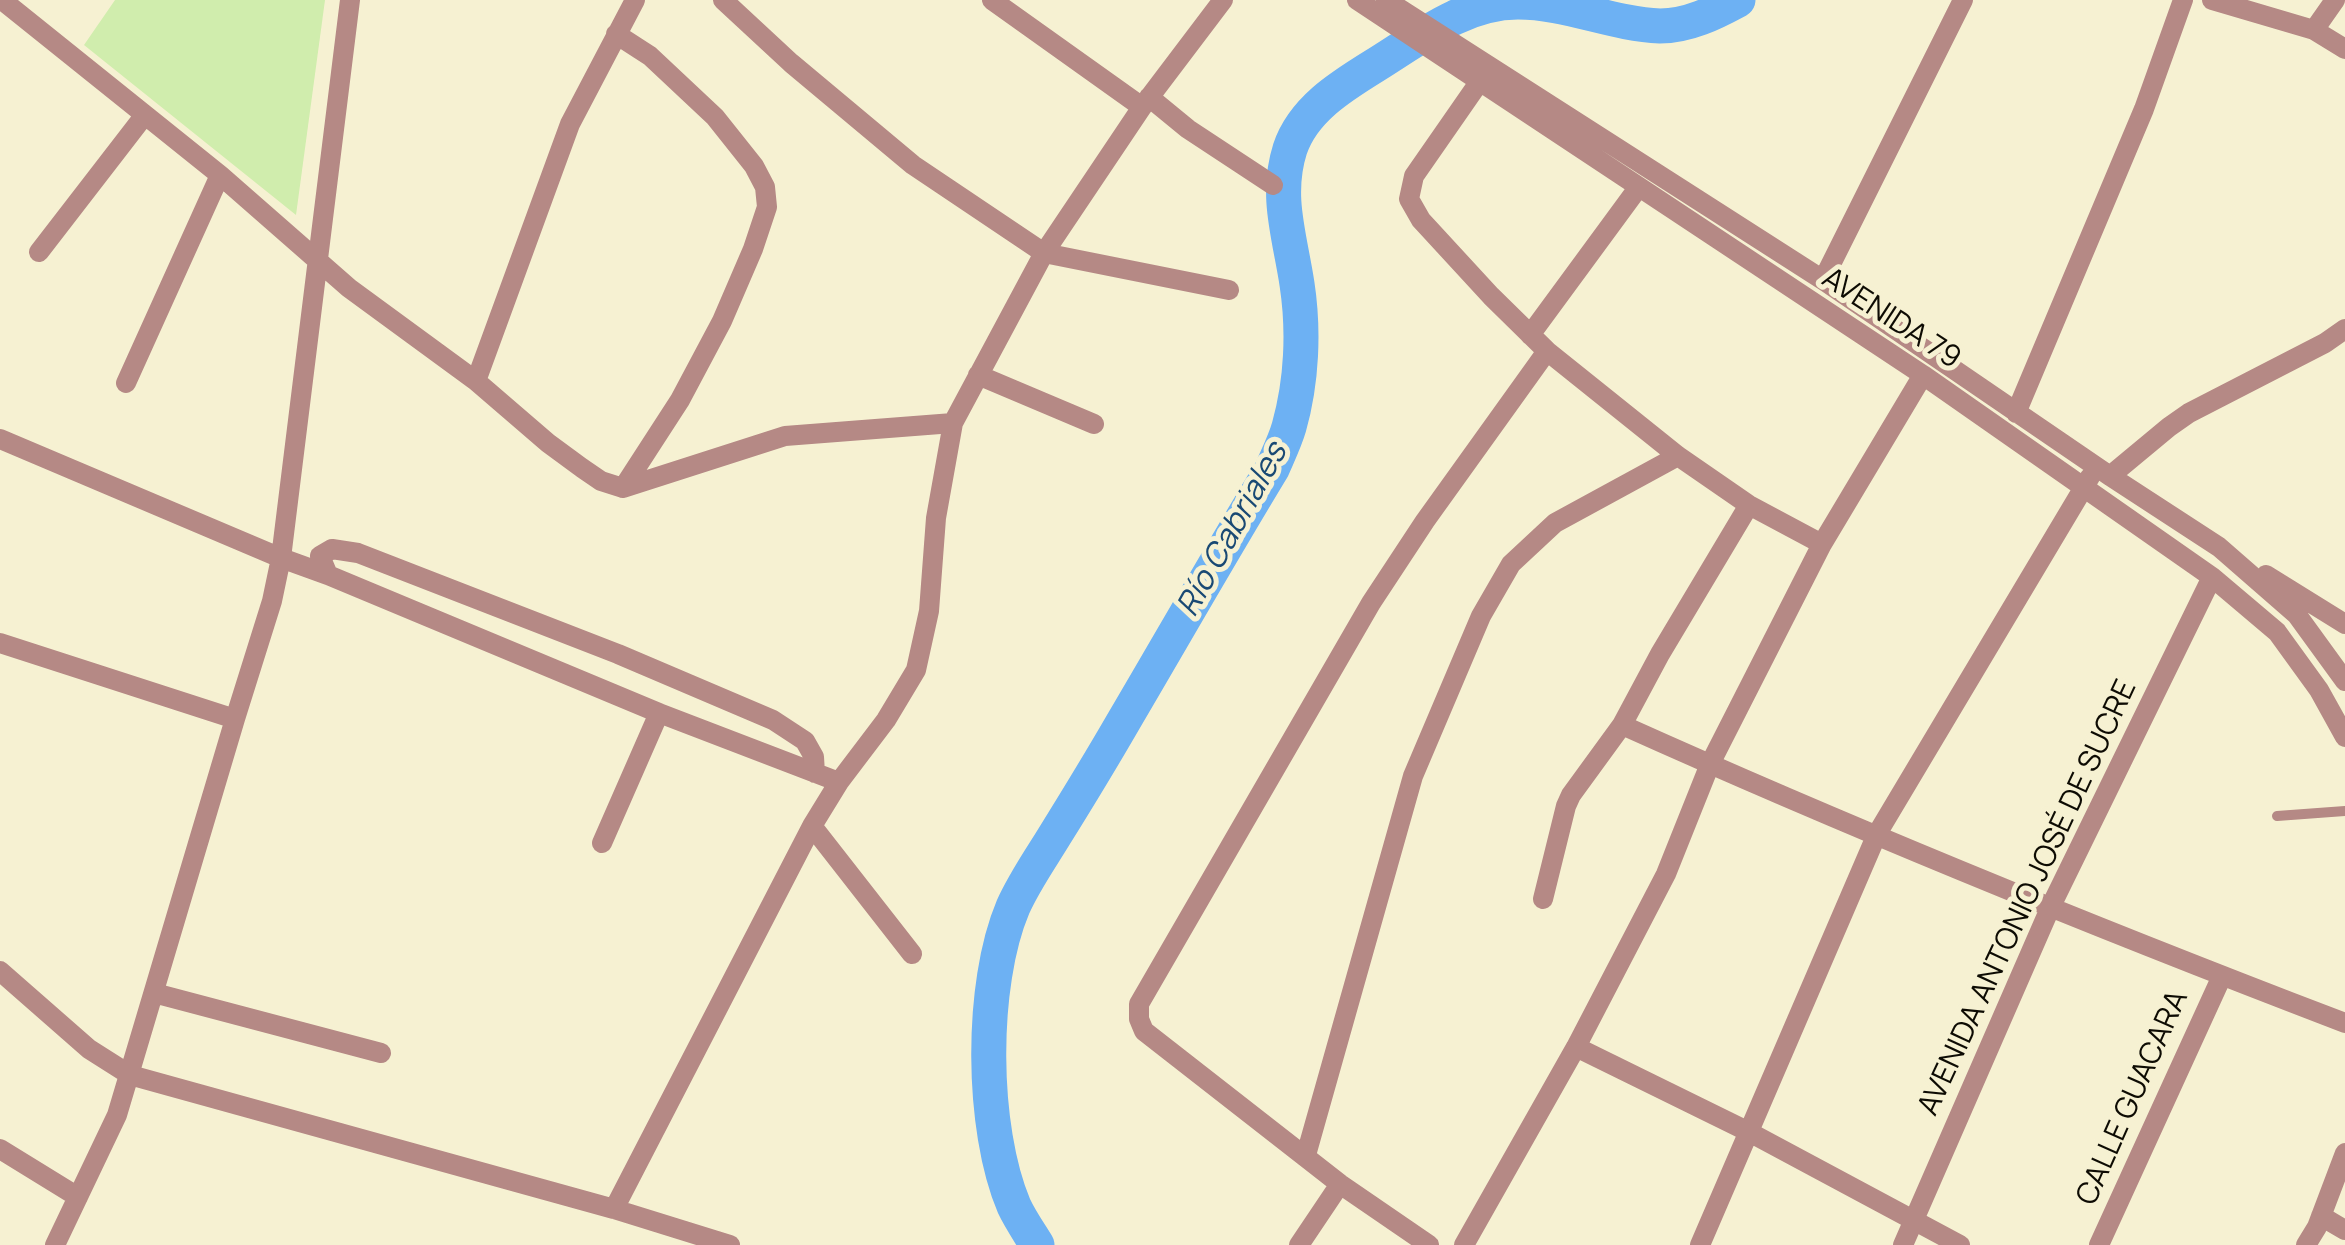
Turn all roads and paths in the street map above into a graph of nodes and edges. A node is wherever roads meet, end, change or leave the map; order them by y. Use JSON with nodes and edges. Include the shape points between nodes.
{"nodes":[{"id":1,"x":2,"y":0,"type":"edge"},
{"id":2,"x":350,"y":0,"type":"edge"},
{"id":3,"x":635,"y":0,"type":"edge"},
{"id":4,"x":722,"y":0,"type":"edge"},
{"id":5,"x":992,"y":0,"type":"edge"},
{"id":6,"x":1223,"y":0,"type":"edge"},
{"id":7,"x":1386,"y":0,"type":"edge"},
{"id":8,"x":1964,"y":0,"type":"edge"},
{"id":9,"x":2183,"y":0,"type":"edge"},
{"id":10,"x":2212,"y":0,"type":"edge"},
{"id":11,"x":2335,"y":0,"type":"edge"},
{"id":12,"x":1360,"y":2,"type":"edge"},
{"id":13,"x":2314,"y":30,"type":"junction"},
{"id":14,"x":616,"y":34,"type":"junction"},
{"id":15,"x":2345,"y":49,"type":"edge"},
{"id":16,"x":1464,"y":61,"type":"junction"},
{"id":17,"x":1480,"y":81,"type":"junction"},
{"id":18,"x":1146,"y":102,"type":"junction"},
{"id":19,"x":144,"y":116,"type":"junction"},
{"id":20,"x":220,"y":175,"type":"junction"},
{"id":21,"x":1273,"y":186,"type":"dead end"},
{"id":22,"x":1638,"y":188,"type":"junction"},
{"id":23,"x":38,"y":252,"type":"dead end"},
{"id":24,"x":1044,"y":253,"type":"junction"},
{"id":25,"x":316,"y":262,"type":"junction"},
{"id":26,"x":1822,"y":280,"type":"junction"},
{"id":27,"x":1229,"y":290,"type":"dead end"},
{"id":28,"x":2345,"y":329,"type":"edge"},
{"id":29,"x":1530,"y":335,"type":"junction"},
{"id":30,"x":1547,"y":351,"type":"junction"},
{"id":31,"x":978,"y":374,"type":"junction"},
{"id":32,"x":1923,"y":375,"type":"junction"},
{"id":33,"x":476,"y":381,"type":"junction"},
{"id":34,"x":126,"y":383,"type":"dead end"},
{"id":35,"x":2016,"y":412,"type":"junction"},
{"id":36,"x":953,"y":423,"type":"junction"},
{"id":37,"x":1094,"y":424,"type":"dead end"},
{"id":38,"x":0,"y":439,"type":"edge"},
{"id":39,"x":1678,"y":456,"type":"junction"},
{"id":40,"x":2103,"y":471,"type":"junction"},
{"id":41,"x":623,"y":488,"type":"junction"},
{"id":42,"x":2083,"y":488,"type":"junction"},
{"id":43,"x":1749,"y":505,"type":"junction"},
{"id":44,"x":1822,"y":544,"type":"junction"},
{"id":45,"x":2219,"y":546,"type":"junction"},
{"id":46,"x":280,"y":558,"type":"junction"},
{"id":47,"x":328,"y":575,"type":"junction"},
{"id":48,"x":2212,"y":577,"type":"junction"},
{"id":49,"x":2345,"y":624,"type":"edge"},
{"id":50,"x":0,"y":643,"type":"edge"},
{"id":51,"x":2345,"y":681,"type":"edge"},
{"id":52,"x":659,"y":712,"type":"junction"},
{"id":53,"x":235,"y":719,"type":"junction"},
{"id":54,"x":1622,"y":725,"type":"junction"},
{"id":55,"x":2345,"y":737,"type":"edge"},
{"id":56,"x":1710,"y":764,"type":"junction"},
{"id":57,"x":815,"y":772,"type":"junction"},
{"id":58,"x":839,"y":782,"type":"junction"},
{"id":59,"x":2345,"y":811,"type":"edge"},
{"id":60,"x":2276,"y":816,"type":"dead end"},
{"id":61,"x":812,"y":826,"type":"junction"},
{"id":62,"x":1878,"y":834,"type":"junction"},
{"id":63,"x":602,"y":843,"type":"dead end"},
{"id":64,"x":1543,"y":899,"type":"dead end"},
{"id":65,"x":2051,"y":906,"type":"junction"},
{"id":66,"x":912,"y":954,"type":"dead end"},
{"id":67,"x":0,"y":970,"type":"edge"},
{"id":68,"x":2222,"y":976,"type":"junction"},
{"id":69,"x":154,"y":993,"type":"junction"},
{"id":70,"x":2345,"y":1022,"type":"edge"},
{"id":71,"x":1576,"y":1047,"type":"junction"},
{"id":72,"x":381,"y":1053,"type":"dead end"},
{"id":73,"x":130,"y":1075,"type":"junction"},
{"id":74,"x":1749,"y":1132,"type":"junction"},
{"id":75,"x":0,"y":1148,"type":"edge"},
{"id":76,"x":2345,"y":1153,"type":"edge"},
{"id":77,"x":1306,"y":1155,"type":"junction"},
{"id":78,"x":1340,"y":1184,"type":"junction"},
{"id":79,"x":78,"y":1197,"type":"junction"},
{"id":80,"x":614,"y":1209,"type":"junction"},
{"id":81,"x":1915,"y":1220,"type":"junction"},
{"id":82,"x":2315,"y":1229,"type":"edge"},
{"id":83,"x":2345,"y":1230,"type":"edge"},
{"id":84,"x":55,"y":1245,"type":"edge"},
{"id":85,"x":730,"y":1245,"type":"edge"},
{"id":86,"x":1300,"y":1245,"type":"edge"},
{"id":87,"x":1429,"y":1245,"type":"edge"},
{"id":88,"x":1464,"y":1245,"type":"edge"},
{"id":89,"x":1700,"y":1245,"type":"edge"},
{"id":90,"x":1903,"y":1245,"type":"edge"},
{"id":91,"x":1960,"y":1245,"type":"edge"},
{"id":92,"x":2099,"y":1245,"type":"edge"}],
"edges":[{"from":1,"to":19,"type":"street"},
{"from":2,"to":25,"type":"street"},
{"from":3,"to":14,"type":"street"},
{"from":4,"to":24,"type":"street","via":[[913,165]]},
{"from":5,"to":18,"type":"street"},
{"from":6,"to":18,"type":"street"},
{"from":7,"to":16,"type":"street","name":"AVENIDA 79"},
{"from":8,"to":26,"type":"street"},
{"from":9,"to":35,"type":"street"},
{"from":10,"to":13,"type":"street"},
{"from":11,"to":13,"type":"street"},
{"from":12,"to":16,"type":"street","name":"AVENIDA 79"},
{"from":13,"to":15,"type":"street"},
{"from":14,"to":33,"type":"street","via":[[570,124]]},
{"from":14,"to":41,"type":"street","via":[[714,116],[754,166],[767,207],[722,321]]},
{"from":16,"to":17,"type":"street","name":"AVENIDA 79"},
{"from":16,"to":26,"type":"street"},
{"from":17,"to":22,"type":"street","name":"AVENIDA 79"},
{"from":17,"to":29,"type":"street","via":[[1414,176],[1410,199],[1421,220]]},
{"from":18,"to":21,"type":"street"},
{"from":18,"to":24,"type":"street"},
{"from":19,"to":20,"type":"street"},
{"from":19,"to":23,"type":"street"},
{"from":20,"to":25,"type":"street"},
{"from":20,"to":34,"type":"street"},
{"from":22,"to":29,"type":"street"},
{"from":22,"to":32,"type":"street","name":"AVENIDA 79"},
{"from":24,"to":27,"type":"street"},
{"from":24,"to":31,"type":"street"},
{"from":25,"to":33,"type":"street"},
{"from":25,"to":46,"type":"street"},
{"from":26,"to":35,"type":"street"},
{"from":28,"to":40,"type":"street","via":[[2189,413]]},
{"from":29,"to":30,"type":"street"},
{"from":30,"to":39,"type":"street"},
{"from":30,"to":77,"type":"street","via":[[1372,602],[1140,1004],[1144,1031]]},
{"from":31,"to":36,"type":"street"},
{"from":31,"to":37,"type":"street"},
{"from":32,"to":42,"type":"street","name":"AVENIDA 79"},
{"from":32,"to":44,"type":"street"},
{"from":33,"to":41,"type":"street","via":[[601,482]]},
{"from":35,"to":40,"type":"street"},
{"from":36,"to":41,"type":"street","via":[[784,436]]},
{"from":36,"to":58,"type":"street","via":[[916,670]]},
{"from":38,"to":46,"type":"street"},
{"from":39,"to":43,"type":"street"},
{"from":39,"to":77,"type":"street","via":[[1555,523],[1511,564],[1481,616],[1414,776]]},
{"from":40,"to":42,"type":"street"},
{"from":40,"to":45,"type":"street"},
{"from":42,"to":48,"type":"street","name":"AVENIDA 79"},
{"from":42,"to":62,"type":"street"},
{"from":43,"to":44,"type":"street"},
{"from":43,"to":54,"type":"street"},
{"from":44,"to":56,"type":"street"},
{"from":45,"to":49,"type":"street"},
{"from":45,"to":51,"type":"street","via":[[2296,615]]},
{"from":46,"to":47,"type":"street"},
{"from":46,"to":53,"type":"street"},
{"from":47,"to":52,"type":"street"},
{"from":47,"to":57,"type":"street","via":[[320,556],[332,549],[358,553],[618,654],[773,720],[804,741]]},
{"from":48,"to":55,"type":"street","name":"AVENIDA 79","via":[[2277,632]]},
{"from":48,"to":65,"type":"street","name":"AVENIDA ANTONIO JOSÉ DE SUCRE"},
{"from":50,"to":53,"type":"street"},
{"from":52,"to":57,"type":"street"},
{"from":52,"to":63,"type":"street"},
{"from":53,"to":69,"type":"street"},
{"from":54,"to":56,"type":"street"},
{"from":54,"to":64,"type":"street","via":[[1566,806]]},
{"from":56,"to":62,"type":"street"},
{"from":56,"to":71,"type":"street","via":[[1666,874]]},
{"from":57,"to":58,"type":"street"},
{"from":58,"to":61,"type":"street"},
{"from":59,"to":60,"type":"lane"},
{"from":61,"to":66,"type":"street"},
{"from":61,"to":80,"type":"street"},
{"from":62,"to":65,"type":"street"},
{"from":62,"to":74,"type":"street"},
{"from":65,"to":68,"type":"street"},
{"from":65,"to":81,"type":"street","name":"AVENIDA ANTONIO JOSÉ DE SUCRE"},
{"from":67,"to":73,"type":"street","via":[[88,1049]]},
{"from":68,"to":70,"type":"street"},
{"from":68,"to":92,"type":"street","name":"CALLE GUACARA"},
{"from":69,"to":72,"type":"street"},
{"from":69,"to":73,"type":"street"},
{"from":71,"to":74,"type":"street"},
{"from":71,"to":88,"type":"street"},
{"from":73,"to":79,"type":"street"},
{"from":73,"to":80,"type":"street"},
{"from":74,"to":81,"type":"street"},
{"from":74,"to":89,"type":"street"},
{"from":75,"to":79,"type":"street"},
{"from":76,"to":82,"type":"street"},
{"from":77,"to":78,"type":"street"},
{"from":78,"to":86,"type":"street"},
{"from":78,"to":87,"type":"street"},
{"from":79,"to":84,"type":"street"},
{"from":80,"to":85,"type":"street"},
{"from":81,"to":90,"type":"street","name":"AVENIDA ANTONIO JOSÉ DE SUCRE"},
{"from":81,"to":91,"type":"street"},
{"from":82,"to":83,"type":"street"}]}
